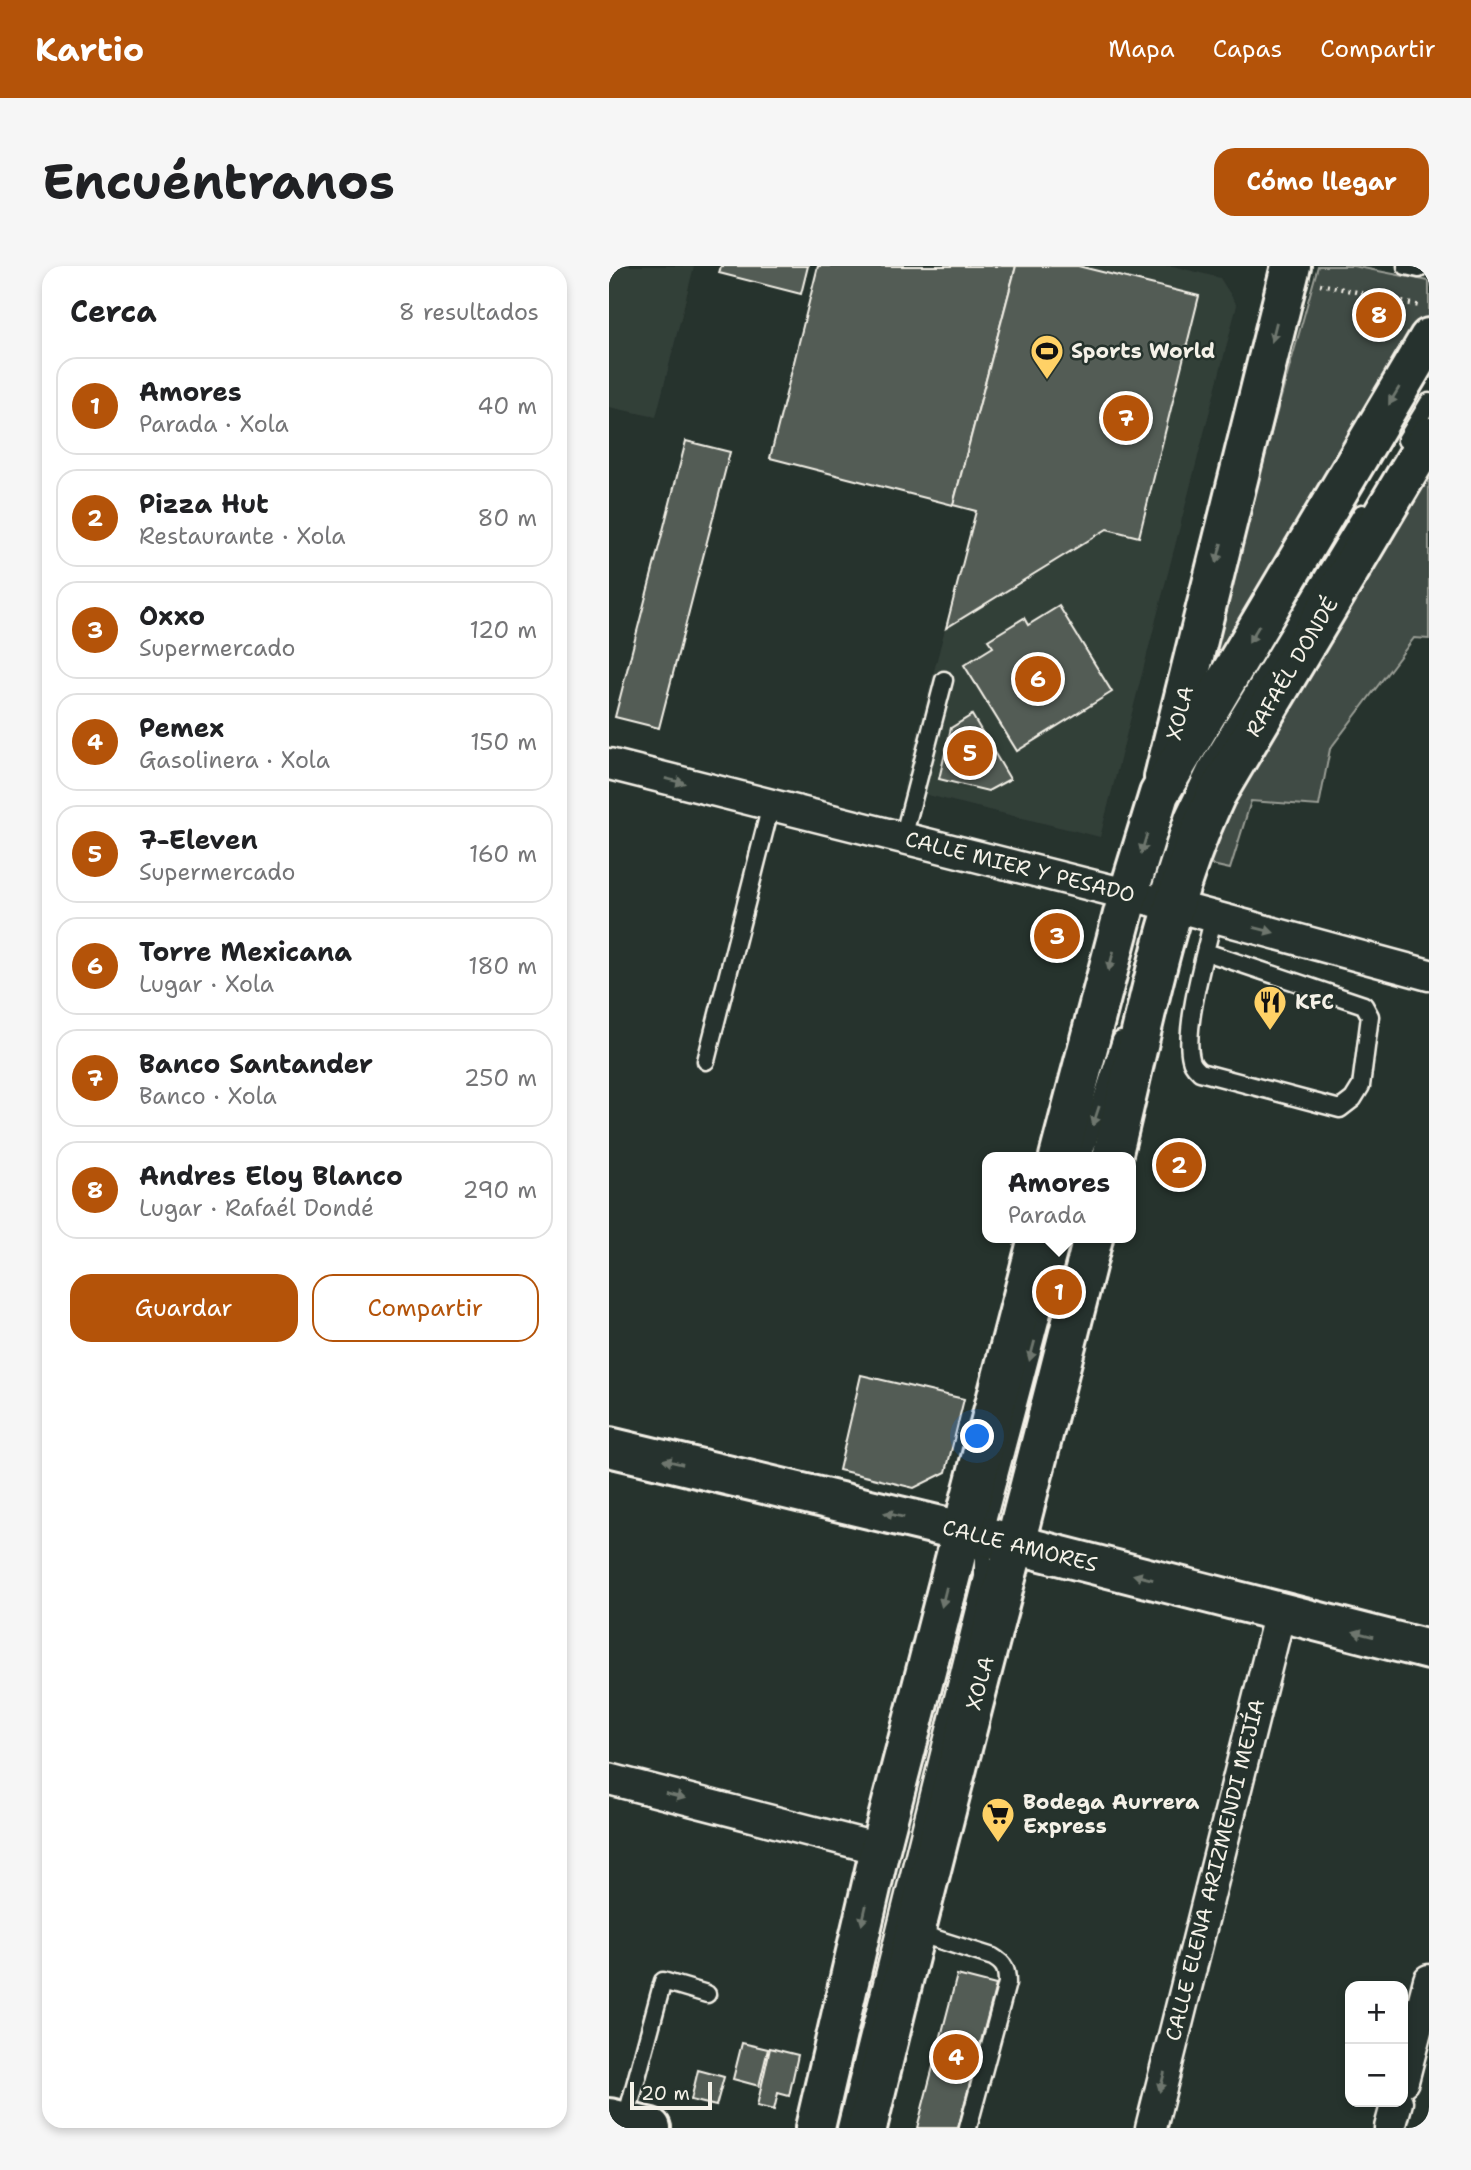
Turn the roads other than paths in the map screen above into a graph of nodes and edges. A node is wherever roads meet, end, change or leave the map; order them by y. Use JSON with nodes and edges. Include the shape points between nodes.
{"nodes":[{"id":1,"x":1289,"y":272,"type":"edge"},
{"id":2,"x":1429,"y":338,"type":"edge"},
{"id":3,"x":1429,"y":402,"type":"edge"},
{"id":4,"x":1415,"y":443,"type":"edge"},
{"id":5,"x":1371,"y":497,"type":"dead end"},
{"id":6,"x":944,"y":680,"type":"dead end"},
{"id":7,"x":609,"y":764,"type":"edge"},
{"id":8,"x":1159,"y":794,"type":"junction"},
{"id":9,"x":771,"y":805,"type":"junction"},
{"id":10,"x":902,"y":838,"type":"junction"},
{"id":11,"x":1153,"y":904,"type":"junction"},
{"id":12,"x":1214,"y":916,"type":"junction"},
{"id":13,"x":1147,"y":940,"type":"dead end"},
{"id":14,"x":1206,"y":952,"type":"junction"},
{"id":15,"x":1429,"y":975,"type":"edge"},
{"id":16,"x":1125,"y":1029,"type":"junction"},
{"id":17,"x":706,"y":1061,"type":"dead end"},
{"id":18,"x":1061,"y":1152,"type":"edge"},
{"id":19,"x":1085,"y":1152,"type":"edge"},
{"id":20,"x":1108,"y":1152,"type":"edge"},
{"id":21,"x":1113,"y":1152,"type":"edge"},
{"id":22,"x":1037,"y":1243,"type":"edge"},
{"id":23,"x":1061,"y":1243,"type":"edge"},
{"id":24,"x":1084,"y":1243,"type":"edge"},
{"id":25,"x":1091,"y":1243,"type":"edge"},
{"id":26,"x":609,"y":1447,"type":"edge"},
{"id":27,"x":992,"y":1538,"type":"junction"},
{"id":28,"x":1280,"y":1612,"type":"junction"},
{"id":29,"x":1429,"y":1650,"type":"edge"},
{"id":30,"x":609,"y":1779,"type":"edge"},
{"id":31,"x":880,"y":1849,"type":"junction"},
{"id":32,"x":914,"y":1932,"type":"junction"},
{"id":33,"x":1429,"y":1980,"type":"edge"},
{"id":34,"x":707,"y":1994,"type":"dead end"},
{"id":35,"x":1408,"y":2062,"type":"edge"},
{"id":36,"x":1396,"y":2107,"type":"edge"},
{"id":37,"x":628,"y":2122,"type":"edge"},
{"id":38,"x":815,"y":2128,"type":"edge"},
{"id":39,"x":846,"y":2128,"type":"edge"},
{"id":40,"x":867,"y":2128,"type":"edge"},
{"id":41,"x":968,"y":2128,"type":"edge"},
{"id":42,"x":1151,"y":2128,"type":"edge"},
{"id":43,"x":1390,"y":2128,"type":"edge"}],
"edges":[{"from":1,"to":8,"type":"main road","name":"XOLA","one_way":true},
{"from":2,"to":8,"type":"main road","one_way":true},
{"from":3,"to":4,"type":"lane"},
{"from":4,"to":11,"type":"main road","name":"RAFAÉL DONDÉ","via":[[1216,795],[1194,843]]},
{"from":5,"to":11,"type":"lane","via":[[1206,769],[1184,815]]},
{"from":6,"to":10,"type":"lane"},
{"from":7,"to":9,"type":"street","name":"CALLE MIER Y PESADO","one_way":true},
{"from":8,"to":11,"type":"main road","name":"XOLA","one_way":true},
{"from":9,"to":10,"type":"street","name":"CALLE MIER Y PESADO"},
{"from":9,"to":17,"type":"lane"},
{"from":10,"to":11,"type":"street","name":"CALLE MIER Y PESADO"},
{"from":11,"to":12,"type":"street","name":"CALLE MIER Y PESADO"},
{"from":11,"to":18,"type":"main road","name":"XOLA","one_way":true},
{"from":11,"to":21,"type":"main road","name":"XOLA"},
{"from":12,"to":14,"type":"lane"},
{"from":12,"to":15,"type":"street","name":"CALLE MIER Y PESADO","one_way":true},
{"from":13,"to":16,"type":"lane"},
{"from":14,"to":14,"type":"lane","via":[[1189,1045],[1191,1062],[1201,1072],[1340,1109],[1353,1099],[1361,1086],[1370,1016],[1364,1005]]},
{"from":16,"to":19,"type":"lane","one_way":true},
{"from":16,"to":20,"type":"lane"},
{"from":22,"to":27,"type":"main road","name":"XOLA"},
{"from":23,"to":27,"type":"lane","one_way":true},
{"from":24,"to":27,"type":"lane"},
{"from":25,"to":27,"type":"main road","name":"XOLA"},
{"from":27,"to":26,"type":"main road","name":"CALLE AMORES","one_way":true},
{"from":28,"to":27,"type":"main road","name":"CALLE AMORES","one_way":true},
{"from":27,"to":31,"type":"main road","name":"XOLA","one_way":true},
{"from":27,"to":32,"type":"main road","name":"XOLA"},
{"from":27,"to":39,"type":"lane"},
{"from":29,"to":28,"type":"main road","name":"CALLE AMORES","one_way":true},
{"from":28,"to":42,"type":"street","name":"CALLE ELENA ARIZMENDI MEJÍA","one_way":true},
{"from":30,"to":31,"type":"street","one_way":true},
{"from":31,"to":38,"type":"main road","name":"XOLA","one_way":true},
{"from":32,"to":40,"type":"main road","name":"XOLA"},
{"from":32,"to":41,"type":"lane","via":[[993,1957],[1007,1972]]},
{"from":33,"to":35,"type":"street"},
{"from":34,"to":37,"type":"lane","via":[[663,1982]]},
{"from":36,"to":43,"type":"street"}]}
